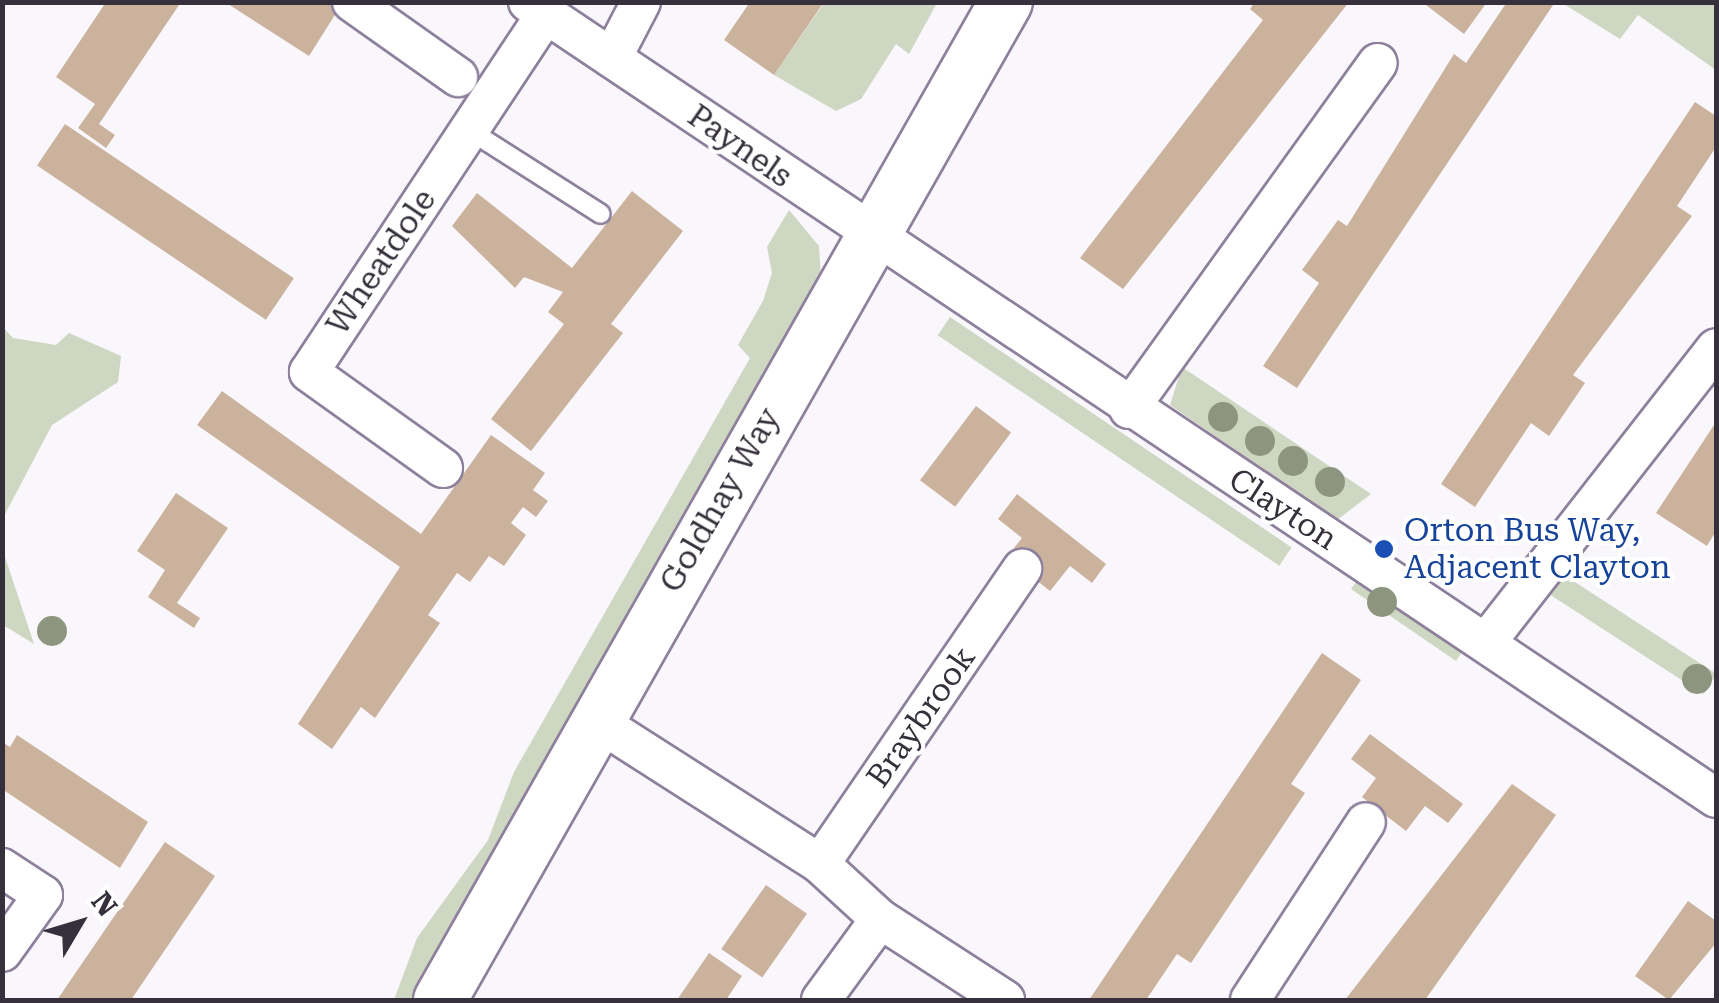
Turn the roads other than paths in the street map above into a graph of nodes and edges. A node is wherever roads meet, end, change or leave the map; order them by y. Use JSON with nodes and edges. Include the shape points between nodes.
{"nodes":[{"id":1,"x":352,"y":2,"type":"edge"},
{"id":2,"x":641,"y":2,"type":"edge"},
{"id":3,"x":1006,"y":2,"type":"edge"},
{"id":4,"x":537,"y":9,"type":"edge"},
{"id":5,"x":612,"y":58,"type":"junction"},
{"id":6,"x":1378,"y":62,"type":"dead end"},
{"id":7,"x":458,"y":77,"type":"dead end"},
{"id":8,"x":469,"y":130,"type":"junction"},
{"id":9,"x":601,"y":214,"type":"dead end"},
{"id":10,"x":867,"y":233,"type":"junction"},
{"id":11,"x":1716,"y":348,"type":"edge"},
{"id":12,"x":1129,"y":409,"type":"junction"},
{"id":13,"x":442,"y":468,"type":"dead end"},
{"id":14,"x":1022,"y":570,"type":"dead end"},
{"id":15,"x":1488,"y":640,"type":"junction"},
{"id":16,"x":594,"y":720,"type":"junction"},
{"id":17,"x":1716,"y":798,"type":"edge"},
{"id":18,"x":1366,"y":822,"type":"dead end"},
{"id":19,"x":820,"y":864,"type":"junction"},
{"id":20,"x":2,"y":868,"type":"edge"},
{"id":21,"x":880,"y":919,"type":"junction"},
{"id":22,"x":2,"y":952,"type":"edge"},
{"id":23,"x":440,"y":1000,"type":"edge"},
{"id":24,"x":822,"y":1000,"type":"edge"},
{"id":25,"x":1005,"y":1000,"type":"edge"},
{"id":26,"x":1250,"y":1000,"type":"edge"}],
"edges":[{"from":1,"to":7,"type":"street"},
{"from":2,"to":5,"type":"street"},
{"from":3,"to":10,"type":"street","name":"Goldhay Way"},
{"from":4,"to":5,"type":"street","name":"Paynels"},
{"from":4,"to":8,"type":"street","name":"Wheatdole"},
{"from":5,"to":10,"type":"street","name":"Paynels"},
{"from":6,"to":12,"type":"street"},
{"from":8,"to":9,"type":"lane"},
{"from":8,"to":13,"type":"street","name":"Wheatdole","via":[[309,372]]},
{"from":10,"to":12,"type":"street","name":"Clayton"},
{"from":10,"to":16,"type":"street","name":"Goldhay Way"},
{"from":11,"to":15,"type":"street"},
{"from":12,"to":15,"type":"street","name":"Clayton"},
{"from":14,"to":19,"type":"street","name":"Braybrook"},
{"from":15,"to":17,"type":"street","name":"Clayton"},
{"from":16,"to":19,"type":"street"},
{"from":16,"to":23,"type":"street","name":"Goldhay Way"},
{"from":18,"to":26,"type":"street"},
{"from":19,"to":21,"type":"street"},
{"from":20,"to":22,"type":"street","via":[[43,896]]},
{"from":21,"to":24,"type":"street"},
{"from":21,"to":25,"type":"street"}]}
